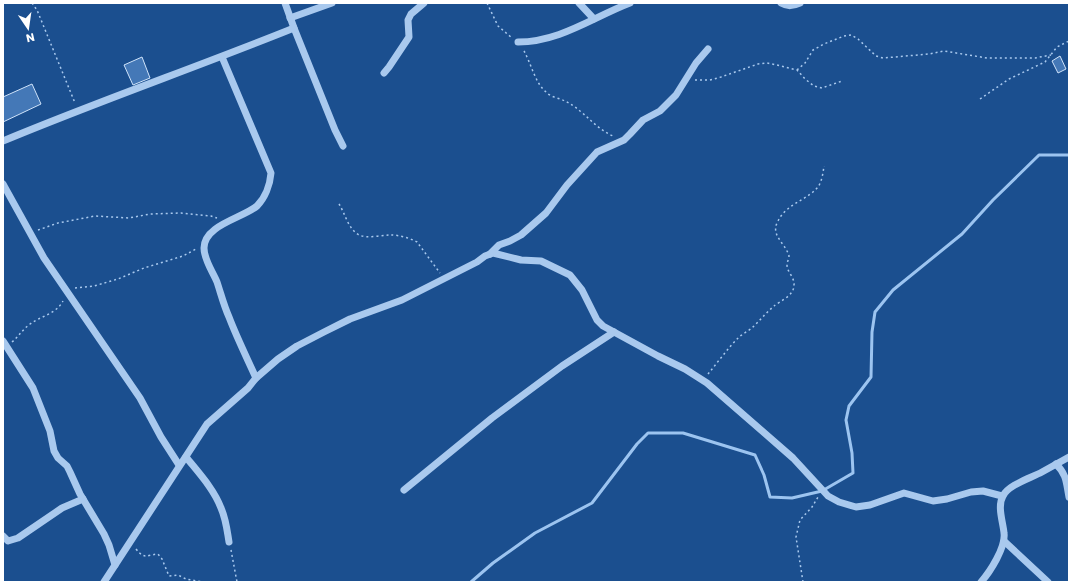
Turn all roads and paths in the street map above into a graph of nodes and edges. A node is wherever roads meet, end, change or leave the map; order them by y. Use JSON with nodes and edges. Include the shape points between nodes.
{"nodes":[{"id":1,"x":32,"y":3,"type":"edge"},
{"id":2,"x":285,"y":3,"type":"edge"},
{"id":3,"x":332,"y":3,"type":"edge"},
{"id":4,"x":424,"y":3,"type":"edge"},
{"id":5,"x":487,"y":3,"type":"edge"},
{"id":6,"x":580,"y":3,"type":"edge"},
{"id":7,"x":630,"y":3,"type":"edge"},
{"id":8,"x":781,"y":3,"type":"edge"},
{"id":9,"x":800,"y":3,"type":"edge"},
{"id":10,"x":290,"y":18,"type":"junction"},
{"id":11,"x":594,"y":19,"type":"junction"},
{"id":12,"x":294,"y":28,"type":"junction"},
{"id":13,"x":1069,"y":41,"type":"edge"},
{"id":14,"x":518,"y":42,"type":"junction"},
{"id":15,"x":708,"y":49,"type":"dead end"},
{"id":16,"x":1051,"y":56,"type":"junction"},
{"id":17,"x":222,"y":57,"type":"junction"},
{"id":18,"x":797,"y":70,"type":"junction"},
{"id":19,"x":384,"y":73,"type":"dead end"},
{"id":20,"x":686,"y":80,"type":"junction"},
{"id":21,"x":842,"y":81,"type":"dead end"},
{"id":22,"x":980,"y":99,"type":"dead end"},
{"id":23,"x":78,"y":110,"type":"junction"},
{"id":24,"x":624,"y":140,"type":"junction"},
{"id":25,"x":3,"y":142,"type":"edge"},
{"id":26,"x":343,"y":146,"type":"dead end"},
{"id":27,"x":824,"y":166,"type":"dead end"},
{"id":28,"x":3,"y":184,"type":"edge"},
{"id":29,"x":339,"y":204,"type":"dead end"},
{"id":30,"x":229,"y":221,"type":"junction"},
{"id":31,"x":31,"y":233,"type":"junction"},
{"id":32,"x":205,"y":244,"type":"junction"},
{"id":33,"x":490,"y":254,"type":"junction"},
{"id":34,"x":444,"y":279,"type":"junction"},
{"id":35,"x":68,"y":292,"type":"junction"},
{"id":36,"x":614,"y":332,"type":"junction"},
{"id":37,"x":5,"y":344,"type":"edge"},
{"id":38,"x":256,"y":378,"type":"junction"},
{"id":39,"x":703,"y":380,"type":"junction"},
{"id":40,"x":186,"y":457,"type":"junction"},
{"id":41,"x":1069,"y":457,"type":"edge"},
{"id":42,"x":1056,"y":464,"type":"junction"},
{"id":43,"x":179,"y":465,"type":"junction"},
{"id":44,"x":404,"y":490,"type":"dead end"},
{"id":45,"x":822,"y":491,"type":"junction"},
{"id":46,"x":1002,"y":496,"type":"junction"},
{"id":47,"x":1069,"y":497,"type":"edge"},
{"id":48,"x":83,"y":499,"type":"junction"},
{"id":49,"x":3,"y":536,"type":"edge"},
{"id":50,"x":130,"y":541,"type":"junction"},
{"id":51,"x":1004,"y":541,"type":"junction"},
{"id":52,"x":230,"y":542,"type":"joint"},
{"id":53,"x":115,"y":565,"type":"junction"},
{"id":54,"x":104,"y":582,"type":"edge"},
{"id":55,"x":203,"y":582,"type":"edge"},
{"id":56,"x":237,"y":582,"type":"edge"},
{"id":57,"x":803,"y":582,"type":"edge"},
{"id":58,"x":981,"y":582,"type":"edge"},
{"id":59,"x":1048,"y":582,"type":"edge"}],
"edges":[{"from":1,"to":23,"type":"path"},
{"from":2,"to":10,"type":"street"},
{"from":3,"to":10,"type":"street"},
{"from":4,"to":19,"type":"street","via":[[411,14],[408,23],[409,36]]},
{"from":5,"to":14,"type":"path","via":[[498,26]]},
{"from":6,"to":11,"type":"street"},
{"from":7,"to":11,"type":"street"},
{"from":8,"to":9,"type":"street","via":[[785,6]]},
{"from":10,"to":12,"type":"street"},
{"from":11,"to":14,"type":"street","via":[[560,35],[543,40]]},
{"from":12,"to":17,"type":"street"},
{"from":12,"to":26,"type":"street"},
{"from":13,"to":16,"type":"path","via":[[1057,47]]},
{"from":14,"to":24,"type":"path","via":[[544,91],[585,113],[602,131]]},
{"from":15,"to":20,"type":"street"},
{"from":16,"to":18,"type":"path","via":[[987,58],[944,51],[883,58],[876,56],[851,35],[813,50]]},
{"from":16,"to":22,"type":"path","via":[[1045,62],[1009,79]]},
{"from":17,"to":23,"type":"street"},
{"from":17,"to":30,"type":"street","via":[[271,173],[270,183],[258,204],[252,210]]},
{"from":18,"to":20,"type":"path","via":[[767,63],[716,78]]},
{"from":18,"to":21,"type":"path","via":[[814,86],[822,88]]},
{"from":20,"to":24,"type":"street","via":[[676,95],[643,120]]},
{"from":23,"to":25,"type":"street"},
{"from":24,"to":33,"type":"street","via":[[597,152],[546,213],[521,235],[499,245]]},
{"from":27,"to":39,"type":"path","via":[[818,186],[809,196],[791,206],[777,224],[779,241],[789,256],[787,266],[794,280],[793,290],[739,337]]},
{"from":28,"to":31,"type":"street"},
{"from":29,"to":34,"type":"path","via":[[348,223],[359,234],[396,235],[418,242]]},
{"from":30,"to":31,"type":"path","via":[[196,214],[150,214],[129,218],[96,216],[58,223]]},
{"from":30,"to":32,"type":"street","via":[[213,232]]},
{"from":31,"to":35,"type":"street","via":[[44,258]]},
{"from":32,"to":35,"type":"path","via":[[183,256],[118,279],[94,286],[78,287]]},
{"from":32,"to":38,"type":"street","via":[[205,254],[228,316]]},
{"from":33,"to":34,"type":"street"},
{"from":33,"to":36,"type":"street","via":[[541,261],[570,275],[582,290],[597,320]]},
{"from":34,"to":38,"type":"street","via":[[402,300],[350,319],[304,342]]},
{"from":35,"to":37,"type":"path","via":[[58,308],[30,324]]},
{"from":35,"to":43,"type":"street","via":[[140,398]]},
{"from":36,"to":39,"type":"street"},
{"from":36,"to":44,"type":"street","via":[[562,366],[492,418]]},
{"from":37,"to":48,"type":"street","via":[[33,388],[50,431],[54,451],[67,466]]},
{"from":38,"to":40,"type":"street","via":[[207,424]]},
{"from":39,"to":45,"type":"street","via":[[793,458]]},
{"from":40,"to":43,"type":"street"},
{"from":40,"to":52,"type":"street","via":[[221,507]]},
{"from":41,"to":42,"type":"street"},
{"from":42,"to":46,"type":"street","via":[[1015,485]]},
{"from":42,"to":47,"type":"street","via":[[1063,471]]},
{"from":43,"to":50,"type":"street"},
{"from":45,"to":46,"type":"street","via":[[839,502],[856,507],[904,493],[933,501],[983,491]]},
{"from":45,"to":57,"type":"path","via":[[800,520],[796,537]]},
{"from":46,"to":51,"type":"street"},
{"from":48,"to":49,"type":"street","via":[[62,508],[12,541]]},
{"from":48,"to":53,"type":"street","via":[[109,545]]},
{"from":50,"to":53,"type":"street"},
{"from":50,"to":55,"type":"path","via":[[142,556],[158,554],[169,576],[178,575]]},
{"from":51,"to":58,"type":"street"},
{"from":51,"to":59,"type":"street"},
{"from":52,"to":56,"type":"path"},
{"from":53,"to":54,"type":"street"}]}
